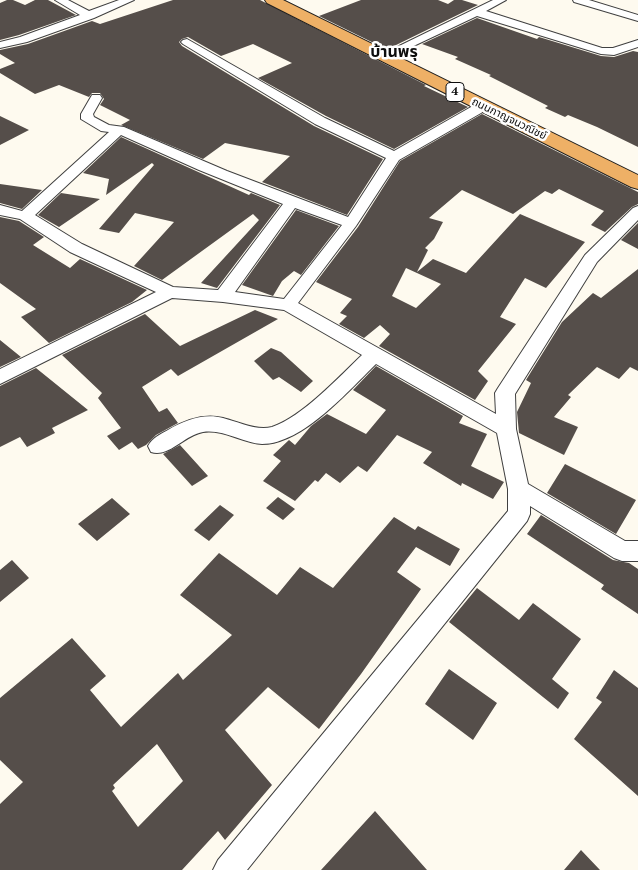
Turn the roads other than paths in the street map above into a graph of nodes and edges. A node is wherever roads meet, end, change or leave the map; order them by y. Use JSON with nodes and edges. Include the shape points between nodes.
{"nodes":[{"id":1,"x":60,"y":0,"type":"edge"},
{"id":2,"x":129,"y":0,"type":"edge"},
{"id":3,"x":272,"y":0,"type":"edge"},
{"id":4,"x":301,"y":0,"type":"edge"},
{"id":5,"x":578,"y":0,"type":"edge"},
{"id":6,"x":495,"y":1,"type":"edge"},
{"id":7,"x":477,"y":12,"type":"junction"},
{"id":8,"x":90,"y":16,"type":"junction"},
{"id":9,"x":638,"y":18,"type":"edge"},
{"id":10,"x":187,"y":42,"type":"dead end"},
{"id":11,"x":638,"y":43,"type":"edge"},
{"id":12,"x":0,"y":45,"type":"edge"},
{"id":13,"x":399,"y":49,"type":"junction"},
{"id":14,"x":96,"y":98,"type":"dead end"},
{"id":15,"x":483,"y":106,"type":"junction"},
{"id":16,"x":119,"y":130,"type":"junction"},
{"id":17,"x":394,"y":157,"type":"junction"},
{"id":18,"x":631,"y":161,"type":"dead end"},
{"id":19,"x":638,"y":183,"type":"edge"},
{"id":20,"x":291,"y":203,"type":"junction"},
{"id":21,"x":0,"y":210,"type":"edge"},
{"id":22,"x":638,"y":211,"type":"edge"},
{"id":23,"x":25,"y":216,"type":"junction"},
{"id":24,"x":351,"y":223,"type":"junction"},
{"id":25,"x":170,"y":292,"type":"junction"},
{"id":26,"x":223,"y":296,"type":"junction"},
{"id":27,"x":288,"y":305,"type":"junction"},
{"id":28,"x":374,"y":355,"type":"junction"},
{"id":29,"x":0,"y":377,"type":"edge"},
{"id":30,"x":506,"y":429,"type":"junction"},
{"id":31,"x":158,"y":446,"type":"dead end"},
{"id":32,"x":519,"y":489,"type":"junction"},
{"id":33,"x":638,"y":551,"type":"edge"},
{"id":34,"x":228,"y":870,"type":"edge"}],
"edges":[{"from":1,"to":8,"type":"street"},
{"from":2,"to":8,"type":"street"},
{"from":3,"to":15,"type":"highway","name":"ถนนกาญจนวณิชย์","number":"4"},
{"from":4,"to":13,"type":"highway","name":"ถนนกาญจนวณิชย์","number":"4"},
{"from":5,"to":9,"type":"street"},
{"from":6,"to":7,"type":"street"},
{"from":7,"to":11,"type":"street","via":[[601,51],[614,52]]},
{"from":7,"to":13,"type":"street"},
{"from":8,"to":12,"type":"street"},
{"from":10,"to":17,"type":"street","via":[[320,121]]},
{"from":13,"to":18,"type":"highway","name":"ถนนกาญจนวณิชย์","number":"4"},
{"from":14,"to":16,"type":"street","via":[[86,114],[88,119]]},
{"from":15,"to":17,"type":"street"},
{"from":15,"to":19,"type":"highway","name":"ถนนกาญจนวณิชย์","number":"4"},
{"from":16,"to":20,"type":"street"},
{"from":16,"to":23,"type":"street"},
{"from":17,"to":24,"type":"street"},
{"from":20,"to":24,"type":"street"},
{"from":20,"to":26,"type":"street"},
{"from":21,"to":23,"type":"street"},
{"from":22,"to":30,"type":"street","via":[[591,259],[504,393]]},
{"from":23,"to":25,"type":"street","via":[[76,248]]},
{"from":24,"to":27,"type":"street"},
{"from":25,"to":26,"type":"street"},
{"from":25,"to":29,"type":"street"},
{"from":26,"to":27,"type":"street"},
{"from":27,"to":28,"type":"street"},
{"from":28,"to":30,"type":"street"},
{"from":28,"to":31,"type":"street","via":[[306,416],[284,431],[269,436],[208,423],[194,426]]},
{"from":30,"to":32,"type":"street"},
{"from":32,"to":33,"type":"street","via":[[622,551]]},
{"from":32,"to":34,"type":"street","via":[[519,514]]}]}
